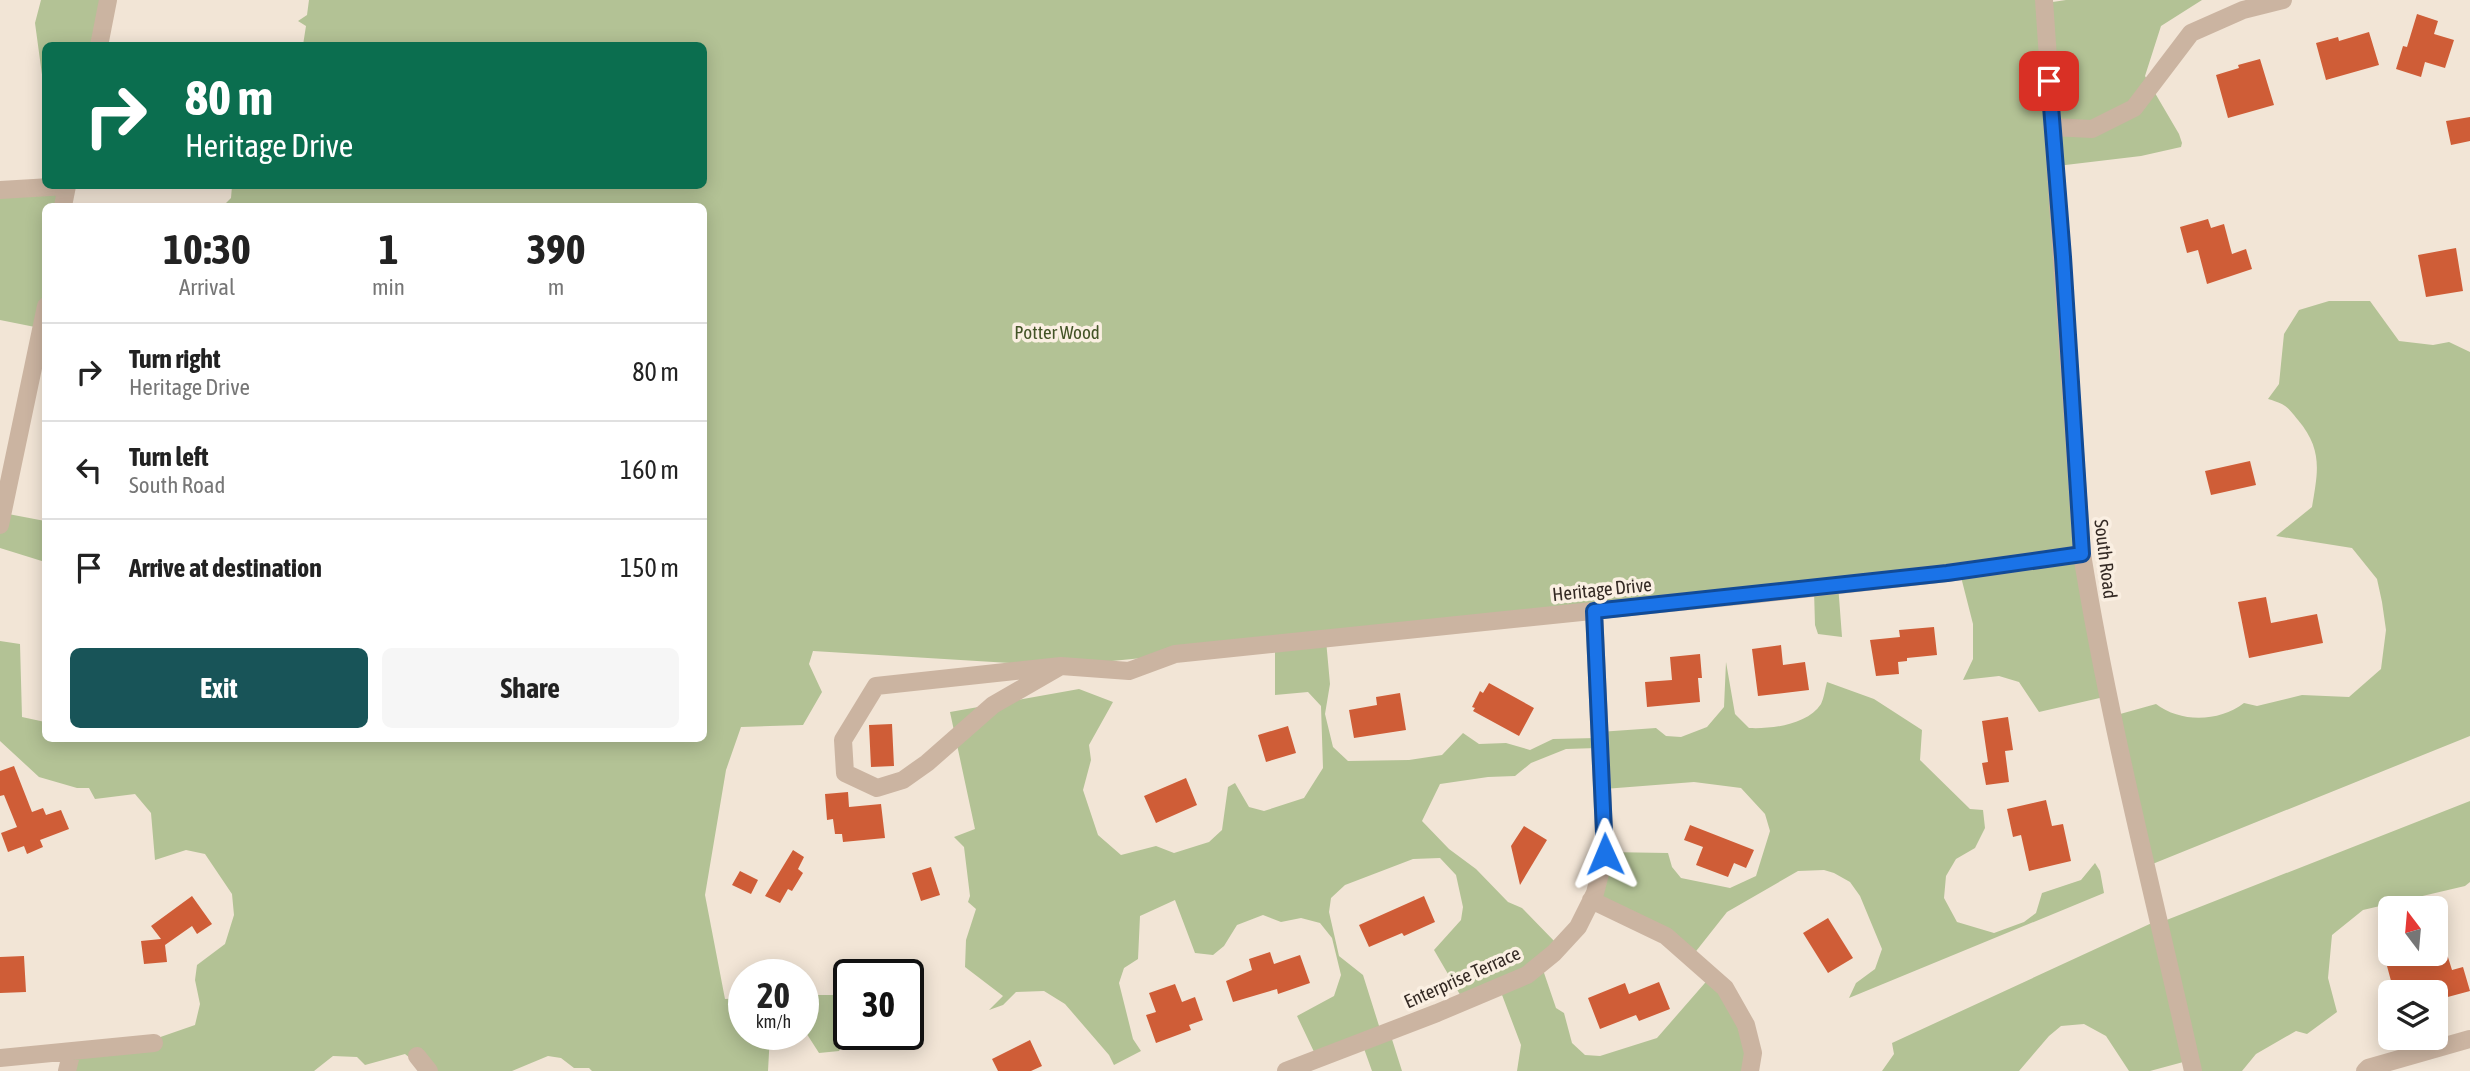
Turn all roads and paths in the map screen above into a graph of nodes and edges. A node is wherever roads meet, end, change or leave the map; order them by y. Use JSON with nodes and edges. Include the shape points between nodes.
{"nodes":[{"id":1,"x":108,"y":0,"type":"edge"},
{"id":2,"x":2044,"y":0,"type":"edge"},
{"id":3,"x":2283,"y":0,"type":"edge"},
{"id":4,"x":100,"y":42,"type":"edge"},
{"id":5,"x":2052,"y":127,"type":"junction"},
{"id":6,"x":42,"y":187,"type":"edge"},
{"id":7,"x":0,"y":190,"type":"edge"},
{"id":8,"x":42,"y":325,"type":"edge"},
{"id":9,"x":0,"y":525,"type":"edge"},
{"id":10,"x":2082,"y":554,"type":"junction"},
{"id":11,"x":1594,"y":611,"type":"junction"},
{"id":12,"x":1061,"y":666,"type":"junction"},
{"id":13,"x":1591,"y":900,"type":"junction"},
{"id":14,"x":2470,"y":1039,"type":"edge"},
{"id":15,"x":154,"y":1043,"type":"dead end"},
{"id":16,"x":72,"y":1051,"type":"junction"},
{"id":17,"x":417,"y":1056,"type":"dead end"},
{"id":18,"x":0,"y":1058,"type":"edge"},
{"id":19,"x":67,"y":1071,"type":"edge"},
{"id":20,"x":429,"y":1071,"type":"edge"},
{"id":21,"x":1286,"y":1071,"type":"edge"},
{"id":22,"x":1751,"y":1071,"type":"edge"},
{"id":23,"x":2193,"y":1071,"type":"edge"},
{"id":24,"x":2365,"y":1071,"type":"edge"}],
"edges":[{"from":1,"to":4,"type":"street"},
{"from":2,"to":5,"type":"street","name":"South Road"},
{"from":3,"to":5,"type":"street","via":[[2243,10],[2191,33],[2134,108],[2092,129]]},
{"from":5,"to":10,"type":"street","name":"South Road"},
{"from":6,"to":7,"type":"street"},
{"from":8,"to":9,"type":"street"},
{"from":10,"to":11,"type":"street","name":"Heritage Drive"},
{"from":10,"to":23,"type":"street","name":"South Road"},
{"from":11,"to":12,"type":"street","name":"Heritage Drive","via":[[1175,654],[1129,671]]},
{"from":11,"to":13,"type":"street","name":"Enterprise Terrace","via":[[1605,854]]},
{"from":12,"to":12,"type":"street","via":[[876,685],[843,740],[845,773],[877,788],[903,780],[993,705]]},
{"from":13,"to":21,"type":"street","name":"Enterprise Terrace","via":[[1578,927],[1527,975]]},
{"from":13,"to":22,"type":"street","via":[[1666,936],[1725,988],[1746,1025],[1753,1053]]},
{"from":14,"to":24,"type":"street"},
{"from":15,"to":16,"type":"street"},
{"from":16,"to":18,"type":"street"},
{"from":16,"to":19,"type":"street"},
{"from":17,"to":20,"type":"street"}]}
